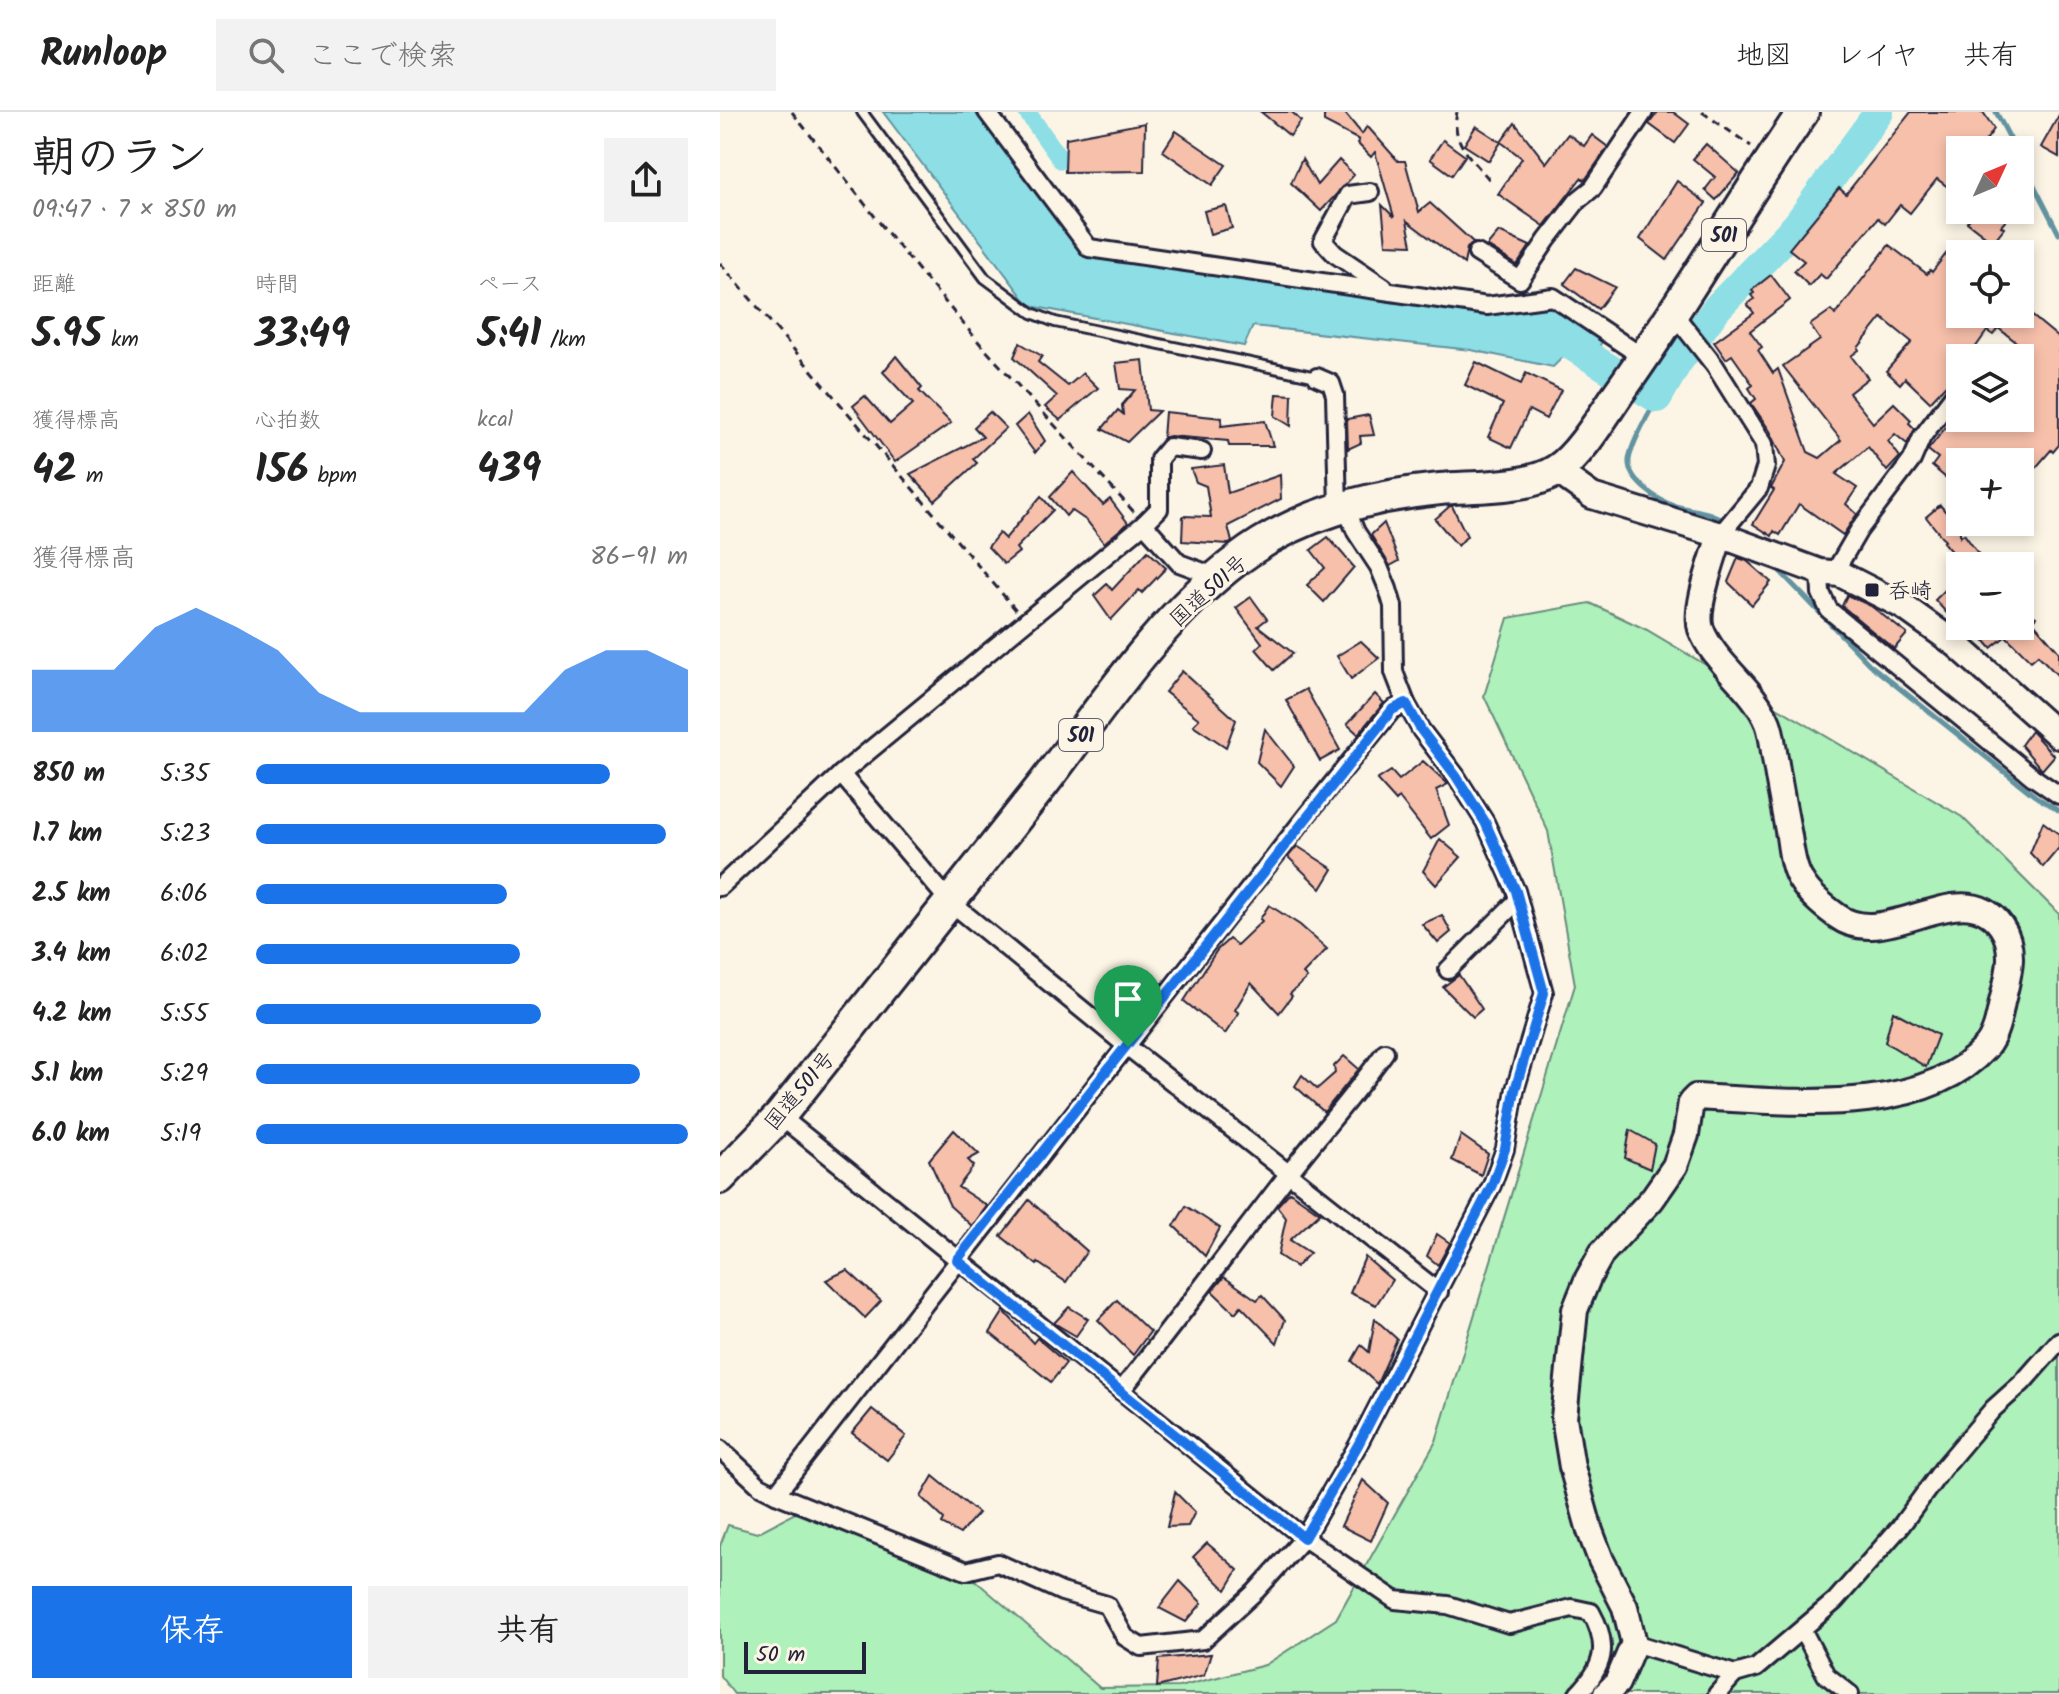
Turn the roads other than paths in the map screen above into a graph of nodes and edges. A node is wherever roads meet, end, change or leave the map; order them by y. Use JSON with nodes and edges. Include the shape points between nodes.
{"nodes":[{"id":1,"x":862,"y":112,"type":"edge"},
{"id":2,"x":987,"y":112,"type":"edge"},
{"id":3,"x":1644,"y":112,"type":"edge"},
{"id":4,"x":1803,"y":112,"type":"edge"},
{"id":5,"x":1370,"y":192,"type":"dead end"},
{"id":6,"x":1477,"y":253,"type":"dead end"},
{"id":7,"x":1520,"y":280,"type":"junction"},
{"id":8,"x":1388,"y":291,"type":"junction"},
{"id":9,"x":1553,"y":297,"type":"junction"},
{"id":10,"x":1680,"y":323,"type":"junction"},
{"id":11,"x":1644,"y":358,"type":"junction"},
{"id":12,"x":1317,"y":377,"type":"joint"},
{"id":13,"x":1946,"y":405,"type":"edge"},
{"id":14,"x":1202,"y":451,"type":"dead end"},
{"id":15,"x":1557,"y":471,"type":"junction"},
{"id":16,"x":1341,"y":507,"type":"junction"},
{"id":17,"x":1144,"y":524,"type":"junction"},
{"id":18,"x":1727,"y":531,"type":"junction"},
{"id":19,"x":1827,"y":572,"type":"junction"},
{"id":20,"x":1217,"y":577,"type":"junction"},
{"id":21,"x":1406,"y":703,"type":"junction"},
{"id":22,"x":2059,"y":736,"type":"edge"},
{"id":23,"x":841,"y":774,"type":"junction"},
{"id":24,"x":2059,"y":795,"type":"edge"},
{"id":25,"x":720,"y":887,"type":"edge"},
{"id":26,"x":1518,"y":900,"type":"junction"},
{"id":27,"x":949,"y":901,"type":"junction"},
{"id":28,"x":1448,"y":970,"type":"dead end"},
{"id":29,"x":1128,"y":1047,"type":"junction"},
{"id":30,"x":1385,"y":1052,"type":"dead end"},
{"id":31,"x":780,"y":1116,"type":"junction"},
{"id":32,"x":1288,"y":1174,"type":"junction"},
{"id":33,"x":720,"y":1178,"type":"edge"},
{"id":34,"x":957,"y":1260,"type":"junction"},
{"id":35,"x":1439,"y":1292,"type":"junction"},
{"id":36,"x":2059,"y":1341,"type":"edge"},
{"id":37,"x":1121,"y":1391,"type":"junction"},
{"id":38,"x":720,"y":1449,"type":"edge"},
{"id":39,"x":776,"y":1494,"type":"junction"},
{"id":40,"x":1304,"y":1538,"type":"junction"},
{"id":41,"x":1803,"y":1631,"type":"junction"},
{"id":42,"x":1634,"y":1643,"type":"junction"},
{"id":43,"x":1735,"y":1674,"type":"junction"},
{"id":44,"x":1578,"y":1694,"type":"edge"},
{"id":45,"x":1606,"y":1694,"type":"edge"},
{"id":46,"x":1717,"y":1694,"type":"edge"},
{"id":47,"x":1850,"y":1694,"type":"edge"}],
"edges":[{"from":1,"to":12,"type":"lane","via":[[985,278],[1032,313]]},
{"from":2,"to":8,"type":"street","via":[[1089,248]]},
{"from":3,"to":7,"type":"street","via":[[1593,188],[1578,200]]},
{"from":4,"to":10,"type":"highway","name":"国道501号","number":"501","via":[[1770,160]]},
{"from":5,"to":8,"type":"street","via":[[1348,195],[1323,241]]},
{"from":6,"to":7,"type":"street"},
{"from":7,"to":9,"type":"street"},
{"from":8,"to":9,"type":"street","via":[[1487,306]]},
{"from":9,"to":11,"type":"street"},
{"from":10,"to":11,"type":"highway","name":"国道501号","number":"501"},
{"from":10,"to":18,"type":"street","via":[[1764,444],[1766,466],[1759,488]]},
{"from":11,"to":15,"type":"highway","name":"国道501号","number":"501","via":[[1586,440]]},
{"from":12,"to":16,"type":"street","via":[[1331,383],[1335,395]]},
{"from":13,"to":19,"type":"street","via":[[1912,460]]},
{"from":14,"to":17,"type":"street","via":[[1169,447],[1159,459],[1159,509]]},
{"from":15,"to":16,"type":"highway","name":"国道501号","number":"501","via":[[1519,483],[1414,492]]},
{"from":15,"to":18,"type":"street","via":[[1592,496]]},
{"from":16,"to":20,"type":"highway","name":"国道501号","number":"501","via":[[1263,544]]},
{"from":16,"to":21,"type":"street","via":[[1388,589],[1394,672]]},
{"from":17,"to":20,"type":"street","via":[[1179,563]]},
{"from":17,"to":23,"type":"street"},
{"from":18,"to":19,"type":"street"},
{"from":18,"to":42,"type":"street","via":[[1699,612],[1701,628],[1758,702],[1769,725],[1792,855],[1802,882],[1838,918],[1859,925],[1890,925],[1951,906],[1981,909],[2000,924],[2011,947],[1997,1025],[1986,1046],[1955,1072],[1920,1089],[1880,1099],[1696,1097],[1675,1166],[1602,1253],[1588,1278],[1575,1310],[1564,1418],[1590,1531],[1625,1607]]},
{"from":19,"to":22,"type":"street","via":[[1904,607],[1957,645]]},
{"from":19,"to":24,"type":"street","via":[[1821,593],[1829,610]]},
{"from":20,"to":27,"type":"highway","name":"国道501号","number":"501","via":[[1161,632]]},
{"from":21,"to":26,"type":"street","via":[[1485,822]]},
{"from":21,"to":29,"type":"street","via":[[1392,710],[1307,815]]},
{"from":23,"to":25,"type":"street"},
{"from":23,"to":27,"type":"street"},
{"from":26,"to":28,"type":"street"},
{"from":26,"to":35,"type":"street","via":[[1544,993],[1515,1090],[1505,1149]]},
{"from":27,"to":29,"type":"street"},
{"from":27,"to":31,"type":"highway","name":"国道501号","number":"501"},
{"from":29,"to":32,"type":"street"},
{"from":29,"to":34,"type":"street"},
{"from":30,"to":32,"type":"street"},
{"from":31,"to":33,"type":"highway","name":"国道501号","number":"501"},
{"from":31,"to":34,"type":"street"},
{"from":32,"to":35,"type":"street"},
{"from":32,"to":37,"type":"street"},
{"from":34,"to":37,"type":"street"},
{"from":34,"to":39,"type":"street"},
{"from":35,"to":40,"type":"street"},
{"from":36,"to":41,"type":"street","via":[[1993,1409],[1900,1527]]},
{"from":37,"to":40,"type":"street"},
{"from":38,"to":39,"type":"street"},
{"from":39,"to":40,"type":"street","via":[[966,1571],[998,1563],[1062,1592],[1107,1605],[1125,1637],[1141,1647],[1203,1640]]},
{"from":40,"to":44,"type":"street","via":[[1395,1600],[1448,1605],[1509,1624],[1572,1608],[1591,1612],[1601,1630],[1603,1650],[1595,1677]]},
{"from":41,"to":43,"type":"street","via":[[1756,1668]]},
{"from":41,"to":47,"type":"street","via":[[1826,1675]]},
{"from":42,"to":43,"type":"street"},
{"from":42,"to":45,"type":"street","via":[[1617,1683]]},
{"from":43,"to":46,"type":"street"}]}
